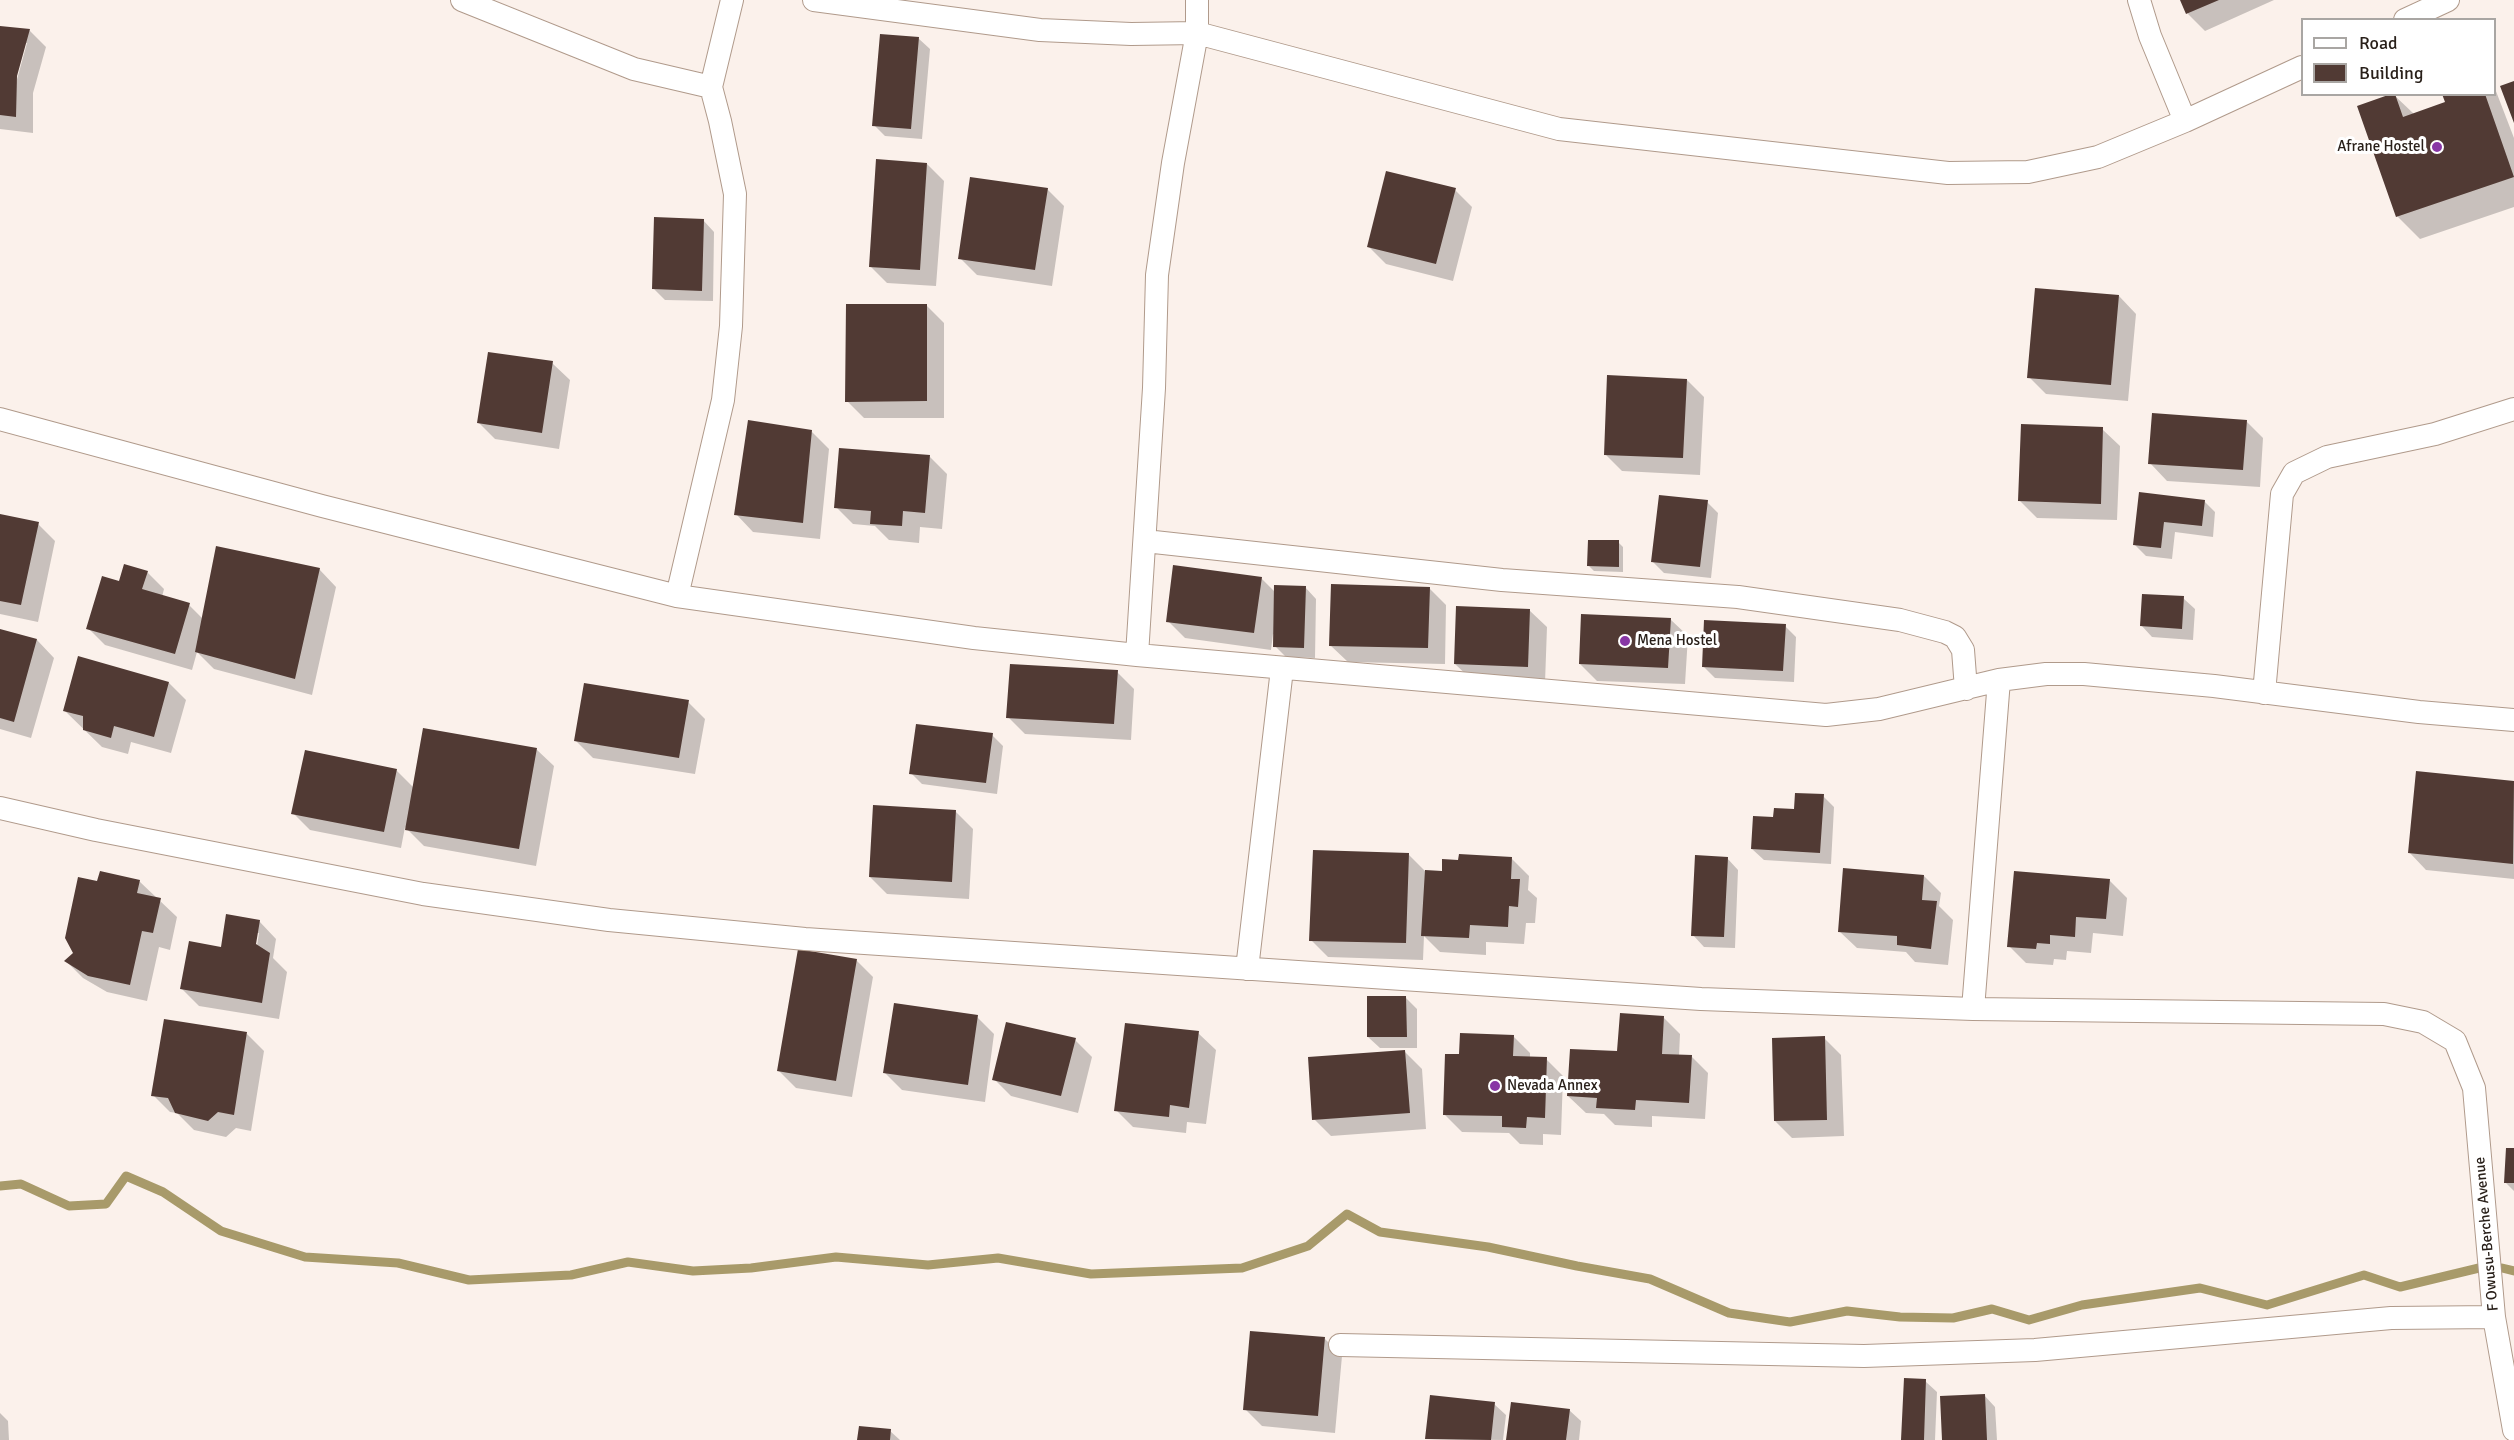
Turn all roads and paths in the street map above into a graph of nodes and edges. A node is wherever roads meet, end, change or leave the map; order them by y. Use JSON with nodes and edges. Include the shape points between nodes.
{"nodes":[{"id":1,"x":462,"y":0,"type":"edge"},
{"id":2,"x":732,"y":0,"type":"edge"},
{"id":3,"x":814,"y":0,"type":"edge"},
{"id":4,"x":1197,"y":0,"type":"edge"},
{"id":5,"x":2139,"y":0,"type":"edge"},
{"id":6,"x":2448,"y":0,"type":"edge"},
{"id":7,"x":2409,"y":18,"type":"edge"},
{"id":8,"x":1197,"y":33,"type":"junction"},
{"id":9,"x":2301,"y":67,"type":"edge"},
{"id":10,"x":711,"y":87,"type":"junction"},
{"id":11,"x":2185,"y":121,"type":"junction"},
{"id":12,"x":2514,"y":409,"type":"edge"},
{"id":13,"x":0,"y":419,"type":"edge"},
{"id":14,"x":1144,"y":541,"type":"junction"},
{"id":15,"x":677,"y":596,"type":"junction"},
{"id":16,"x":1137,"y":655,"type":"junction"},
{"id":17,"x":1282,"y":669,"type":"junction"},
{"id":18,"x":1999,"y":680,"type":"junction"},
{"id":19,"x":1966,"y":689,"type":"junction"},
{"id":20,"x":2264,"y":693,"type":"junction"},
{"id":21,"x":2514,"y":720,"type":"edge"},
{"id":22,"x":0,"y":808,"type":"edge"},
{"id":23,"x":1247,"y":969,"type":"junction"},
{"id":24,"x":1973,"y":1009,"type":"junction"},
{"id":25,"x":2494,"y":1317,"type":"junction"},
{"id":26,"x":1340,"y":1345,"type":"dead end"},
{"id":27,"x":2514,"y":1430,"type":"edge"}],
"edges":[{"from":1,"to":10,"type":"street","via":[[634,69]]},
{"from":2,"to":10,"type":"street"},
{"from":3,"to":8,"type":"street","via":[[1040,30]]},
{"from":4,"to":8,"type":"street"},
{"from":5,"to":11,"type":"street"},
{"from":6,"to":7,"type":"street"},
{"from":8,"to":11,"type":"street","via":[[1559,129],[1948,173],[2028,172],[2098,157]]},
{"from":8,"to":14,"type":"street","via":[[1157,275]]},
{"from":9,"to":11,"type":"street"},
{"from":10,"to":15,"type":"street","via":[[735,194],[731,326],[723,400]]},
{"from":12,"to":20,"type":"street","via":[[2435,434],[2327,457],[2294,472],[2282,494]]},
{"from":13,"to":15,"type":"street"},
{"from":14,"to":16,"type":"street"},
{"from":14,"to":19,"type":"street","via":[[1502,580],[1738,597],[1900,620],[1955,637],[1963,650]]},
{"from":15,"to":16,"type":"street","via":[[963,636]]},
{"from":16,"to":17,"type":"street"},
{"from":17,"to":19,"type":"street","via":[[1826,714],[1879,709]]},
{"from":17,"to":23,"type":"street"},
{"from":18,"to":19,"type":"street"},
{"from":18,"to":20,"type":"street","via":[[2084,674]]},
{"from":18,"to":24,"type":"street"},
{"from":20,"to":21,"type":"street"},
{"from":22,"to":23,"type":"street","via":[[423,894],[609,920],[805,939]]},
{"from":23,"to":24,"type":"street","via":[[1701,999]]},
{"from":24,"to":25,"type":"street","name":"F Owusu-Berche Avenue","via":[[2384,1014],[2423,1022],[2455,1041],[2474,1088]]},
{"from":25,"to":26,"type":"street","via":[[2391,1318],[2035,1350],[1864,1356]]},
{"from":25,"to":27,"type":"street","name":"F Owusu-Berche Avenue"}]}
